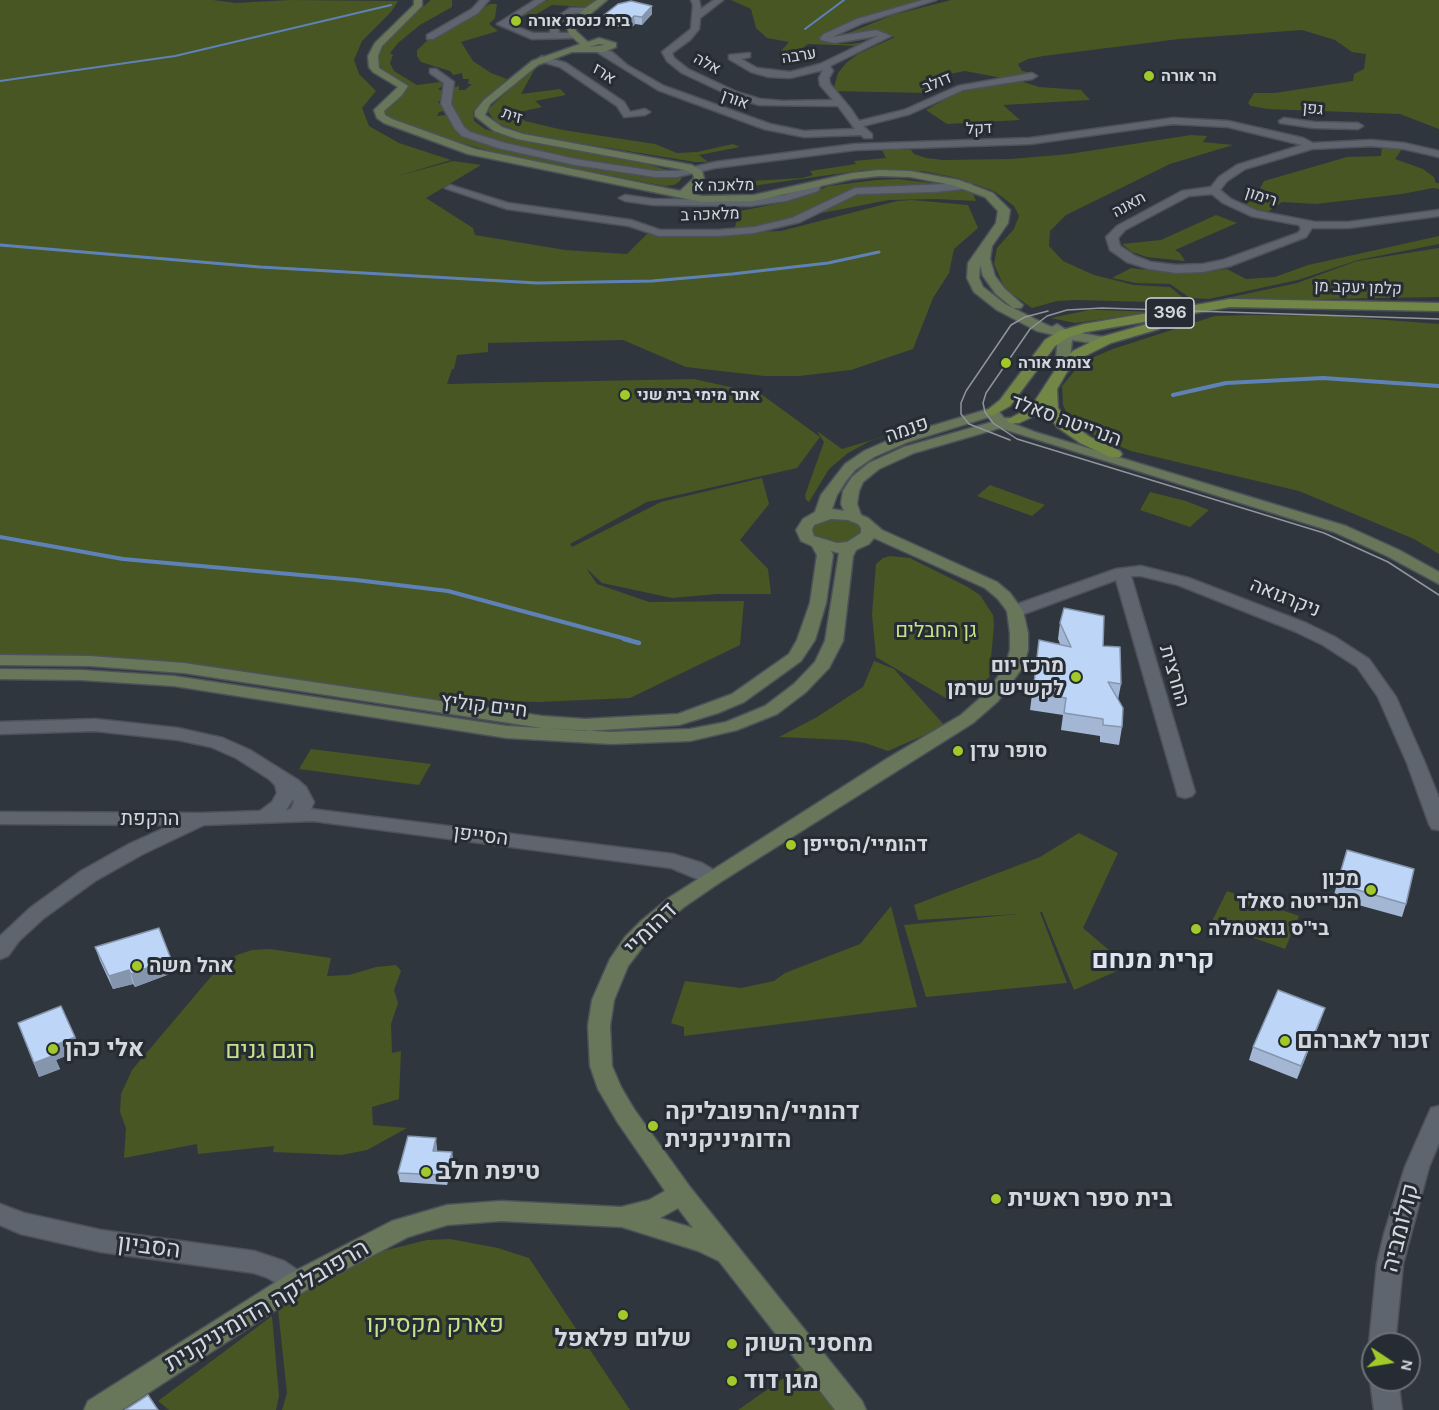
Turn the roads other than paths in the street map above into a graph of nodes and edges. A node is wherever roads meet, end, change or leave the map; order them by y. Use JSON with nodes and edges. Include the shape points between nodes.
{"nodes":[{"id":1,"x":420,"y":0,"type":"edge"},
{"id":2,"x":485,"y":0,"type":"edge"},
{"id":3,"x":541,"y":0,"type":"edge"},
{"id":4,"x":603,"y":0,"type":"edge"},
{"id":5,"x":694,"y":0,"type":"edge"},
{"id":6,"x":719,"y":0,"type":"edge"},
{"id":7,"x":932,"y":0,"type":"edge"},
{"id":8,"x":587,"y":11,"type":"junction"},
{"id":9,"x":697,"y":16,"type":"junction"},
{"id":10,"x":574,"y":34,"type":"junction"},
{"id":11,"x":555,"y":36,"type":"junction"},
{"id":12,"x":430,"y":37,"type":"dead end"},
{"id":13,"x":592,"y":46,"type":"junction"},
{"id":14,"x":747,"y":55,"type":"dead end"},
{"id":15,"x":542,"y":59,"type":"junction"},
{"id":16,"x":823,"y":66,"type":"junction"},
{"id":17,"x":433,"y":71,"type":"dead end"},
{"id":18,"x":1032,"y":76,"type":"dead end"},
{"id":19,"x":841,"y":103,"type":"junction"},
{"id":20,"x":645,"y":112,"type":"dead end"},
{"id":21,"x":1284,"y":121,"type":"dead end"},
{"id":22,"x":1340,"y":126,"type":"junction"},
{"id":23,"x":1358,"y":126,"type":"dead end"},
{"id":24,"x":859,"y":128,"type":"junction"},
{"id":25,"x":1272,"y":134,"type":"junction"},
{"id":26,"x":1353,"y":143,"type":"junction"},
{"id":27,"x":875,"y":146,"type":"junction"},
{"id":28,"x":1311,"y":146,"type":"junction"},
{"id":29,"x":1292,"y":150,"type":"junction"},
{"id":30,"x":1439,"y":154,"type":"edge"},
{"id":31,"x":692,"y":174,"type":"junction"},
{"id":32,"x":817,"y":184,"type":"junction"},
{"id":33,"x":968,"y":186,"type":"junction"},
{"id":34,"x":450,"y":188,"type":"dead end"},
{"id":35,"x":1214,"y":190,"type":"junction"},
{"id":36,"x":683,"y":192,"type":"junction"},
{"id":37,"x":726,"y":194,"type":"junction"},
{"id":38,"x":778,"y":194,"type":"junction"},
{"id":39,"x":625,"y":198,"type":"dead end"},
{"id":40,"x":1439,"y":213,"type":"edge"},
{"id":41,"x":1303,"y":223,"type":"junction"},
{"id":42,"x":1276,"y":303,"type":"junction"},
{"id":43,"x":1439,"y":307,"type":"edge"},
{"id":44,"x":1064,"y":334,"type":"junction"},
{"id":45,"x":1104,"y":341,"type":"junction"},
{"id":46,"x":1062,"y":370,"type":"junction"},
{"id":47,"x":1050,"y":389,"type":"junction"},
{"id":48,"x":1002,"y":418,"type":"junction"},
{"id":49,"x":1115,"y":454,"type":"junction"},
{"id":50,"x":822,"y":515,"type":"junction"},
{"id":51,"x":854,"y":517,"type":"junction"},
{"id":52,"x":869,"y":528,"type":"junction"},
{"id":53,"x":819,"y":545,"type":"junction"},
{"id":54,"x":855,"y":545,"type":"junction"},
{"id":55,"x":912,"y":548,"type":"junction"},
{"id":56,"x":1439,"y":570,"type":"edge"},
{"id":57,"x":1122,"y":572,"type":"junction"},
{"id":58,"x":1439,"y":579,"type":"edge"},
{"id":59,"x":1015,"y":611,"type":"junction"},
{"id":60,"x":0,"y":660,"type":"edge"},
{"id":61,"x":0,"y":674,"type":"edge"},
{"id":62,"x":0,"y":728,"type":"edge"},
{"id":63,"x":276,"y":775,"type":"junction"},
{"id":64,"x":1185,"y":792,"type":"dead end"},
{"id":65,"x":299,"y":814,"type":"junction"},
{"id":66,"x":267,"y":815,"type":"junction"},
{"id":67,"x":0,"y":818,"type":"edge"},
{"id":68,"x":202,"y":819,"type":"junction"},
{"id":69,"x":1439,"y":824,"type":"edge"},
{"id":70,"x":712,"y":878,"type":"junction"},
{"id":71,"x":0,"y":951,"type":"edge"},
{"id":72,"x":1439,"y":1116,"type":"edge"},
{"id":73,"x":681,"y":1194,"type":"junction"},
{"id":74,"x":0,"y":1214,"type":"edge"},
{"id":75,"x":621,"y":1217,"type":"junction"},
{"id":76,"x":729,"y":1254,"type":"junction"},
{"id":77,"x":296,"y":1283,"type":"junction"},
{"id":78,"x":1383,"y":1332,"type":"edge"},
{"id":79,"x":1386,"y":1392,"type":"edge"},
{"id":80,"x":98,"y":1410,"type":"edge"},
{"id":81,"x":852,"y":1410,"type":"edge"},
{"id":82,"x":1388,"y":1410,"type":"edge"}],
"edges":[{"from":1,"to":36,"type":"main road","via":[[375,51],[376,70],[403,88],[378,110],[380,116],[472,152]]},
{"from":2,"to":12,"type":"street","via":[[475,11]]},
{"from":3,"to":11,"type":"street","via":[[501,24],[532,36]]},
{"from":4,"to":8,"type":"main road"},
{"from":5,"to":9,"type":"street"},
{"from":6,"to":9,"type":"street"},
{"from":7,"to":16,"type":"street","via":[[860,21],[826,36],[834,40],[876,33],[887,36]]},
{"from":8,"to":10,"type":"main road","via":[[572,25]]},
{"from":8,"to":11,"type":"street","via":[[573,10],[555,23]]},
{"from":9,"to":19,"type":"street","name":"אלה","via":[[692,33],[667,52],[691,75],[755,102]]},
{"from":10,"to":11,"type":"street"},
{"from":10,"to":13,"type":"main road"},
{"from":13,"to":15,"type":"main road","name":"זית"},
{"from":13,"to":24,"type":"street","name":"אורן","via":[[610,51],[624,67],[664,90],[768,127],[804,134]]},
{"from":14,"to":16,"type":"street","name":"ערבה","via":[[732,57],[769,74],[797,74]]},
{"from":15,"to":20,"type":"street","name":"ארז","via":[[563,65],[621,104],[627,115]]},
{"from":15,"to":31,"type":"main road","name":"זית","via":[[487,102],[480,111],[483,120],[527,138],[650,159]]},
{"from":16,"to":19,"type":"street","name":"ערבה","via":[[828,70],[824,83]]},
{"from":17,"to":31,"type":"street","name":"דקל","via":[[449,82],[446,104],[466,134],[575,162],[655,174]]},
{"from":18,"to":24,"type":"street","name":"דולב","via":[[961,88]]},
{"from":19,"to":24,"type":"street","name":"ערבה"},
{"from":21,"to":22,"type":"street","name":"גפן"},
{"from":22,"to":23,"type":"street","name":"גפן"},
{"from":22,"to":26,"type":"street","name":"גפן"},
{"from":24,"to":27,"type":"street","name":"ערבה"},
{"from":25,"to":27,"type":"street","name":"דקל","via":[[1217,123],[1173,121],[1030,141]]},
{"from":25,"to":28,"type":"street","name":"דקל"},
{"from":25,"to":29,"type":"street","name":"דקל","via":[[1285,140]]},
{"from":26,"to":28,"type":"street"},
{"from":26,"to":30,"type":"street"},
{"from":27,"to":31,"type":"street","name":"דקל","via":[[826,150]]},
{"from":28,"to":29,"type":"street"},
{"from":29,"to":35,"type":"street","via":[[1240,167]]},
{"from":31,"to":36,"type":"main road"},
{"from":31,"to":37,"type":"main road","name":"זית","via":[[705,188]]},
{"from":32,"to":33,"type":"main road","via":[[887,173],[926,176]]},
{"from":32,"to":38,"type":"main road"},
{"from":32,"to":39,"type":"street","name":"מלאכה א","via":[[786,198],[750,203]]},
{"from":33,"to":34,"type":"street","name":"מלאכה ב","via":[[855,191],[796,220],[718,233],[658,233],[631,223],[502,205]]},
{"from":33,"to":44,"type":"main road","via":[[989,195],[1004,210],[1002,224],[976,258],[972,273],[978,290],[1013,314]]},
{"from":35,"to":41,"type":"street","name":"רימון","via":[[1246,210]]},
{"from":35,"to":41,"type":"street","name":"תאנה","via":[[1186,193],[1117,230],[1111,240],[1114,248],[1123,256],[1149,265],[1203,268],[1302,235],[1307,229]]},
{"from":36,"to":37,"type":"main road"},
{"from":36,"to":38,"type":"main road","via":[[728,199]]},
{"from":37,"to":38,"type":"main road"},
{"from":40,"to":41,"type":"street","via":[[1348,225]]},
{"from":42,"to":43,"type":"main road","name":"קלמן יעקב מן","number":"396"},
{"from":42,"to":44,"type":"main road","name":"קלמן יעקב מן","number":"396","via":[[1218,304]]},
{"from":42,"to":45,"type":"main road","name":"קלמן יעקב מן","number":"396","via":[[1216,309]]},
{"from":44,"to":45,"type":"main road"},
{"from":44,"to":46,"type":"main road","via":[[1067,346]]},
{"from":44,"to":48,"type":"main road","name":"קלמן יעקב מן","number":"396","via":[[1044,350],[1005,403]]},
{"from":45,"to":46,"type":"main road","name":"קלמן יעקב מן","number":"396","via":[[1078,354]]},
{"from":46,"to":47,"type":"main road","name":"קלמן יעקב מן","number":"396"},
{"from":47,"to":48,"type":"main road","name":"קלמן יעקב מן","number":"396","via":[[1036,410]]},
{"from":47,"to":49,"type":"main road","via":[[1051,408],[1062,424]]},
{"from":48,"to":49,"type":"main road","name":"הנרייטה סאלד"},
{"from":48,"to":50,"type":"main road","name":"פנמה","via":[[903,439],[869,454],[840,478]]},
{"from":48,"to":51,"type":"main road","name":"פנמה","via":[[874,466],[858,480],[850,494]]},
{"from":48,"to":58,"type":"main road","name":"הנרייטה סאלד","via":[[1119,462],[1323,522],[1369,541]]},
{"from":49,"to":56,"type":"main road","name":"הנרייטה סאלד","via":[[1334,520],[1384,540]]},
{"from":50,"to":51,"type":"main road"},
{"from":50,"to":53,"type":"main road","name":"פנמה","via":[[808,522],[804,530],[807,538]]},
{"from":51,"to":52,"type":"main road"},
{"from":52,"to":54,"type":"main road","name":"חיים קוליץ","via":[[868,537]]},
{"from":52,"to":55,"type":"main road"},
{"from":53,"to":54,"type":"main road"},
{"from":53,"to":60,"type":"main road","name":"חיים קוליץ","via":[[825,555],[818,603],[806,640],[795,657],[738,698],[679,719],[585,725],[542,722],[184,668]]},
{"from":54,"to":55,"type":"main road","via":[[880,543]]},
{"from":54,"to":61,"type":"main road","name":"חיים קוליץ","via":[[845,556],[834,641],[823,664],[771,710],[731,726],[690,735],[611,738],[507,732],[174,681]]},
{"from":55,"to":59,"type":"main road","via":[[990,585]]},
{"from":57,"to":59,"type":"street","name":"ניקרגואה"},
{"from":57,"to":64,"type":"street","name":"החרצית"},
{"from":57,"to":69,"type":"street","name":"ניקרגואה","via":[[1141,570],[1183,581],[1300,627],[1351,654],[1387,697]]},
{"from":59,"to":70,"type":"main road","name":"דהומיי","via":[[1019,650],[1014,668],[992,697],[967,719]]},
{"from":62,"to":63,"type":"street","via":[[95,725],[178,734],[216,742]]},
{"from":63,"to":65,"type":"street","via":[[299,791],[304,802]]},
{"from":63,"to":66,"type":"street","via":[[287,793]]},
{"from":65,"to":66,"type":"street","name":"הרקפת"},
{"from":65,"to":70,"type":"street","name":"הסייפן","via":[[673,861]]},
{"from":66,"to":68,"type":"street","name":"הרקפת"},
{"from":67,"to":68,"type":"street","name":"הרקפת"},
{"from":68,"to":71,"type":"street","via":[[88,876],[12,936]]},
{"from":70,"to":73,"type":"main road","name":"דהומיי","via":[[677,902],[633,942],[609,983],[599,1026],[599,1051],[610,1089]]},
{"from":72,"to":78,"type":"street","name":"קולומביה","via":[[1417,1167],[1397,1234]]},
{"from":73,"to":75,"type":"main road","name":"הרפובליקה הדומיניקנית","via":[[655,1209]]},
{"from":73,"to":76,"type":"main road","name":"דהומיי"},
{"from":74,"to":77,"type":"street","name":"הסביון","via":[[21,1223],[101,1241],[254,1262],[275,1269]]},
{"from":75,"to":76,"type":"main road","name":"הרפובליקה הדומיניקנית","via":[[696,1239]]},
{"from":75,"to":77,"type":"main road","name":"הרפובליקה הדומיניקנית","via":[[501,1211],[447,1215],[401,1229]]},
{"from":76,"to":81,"type":"main road","name":"דהומיי"},
{"from":77,"to":80,"type":"main road","name":"הרפובליקה הדומיניקנית"},
{"from":79,"to":82,"type":"street"}]}
